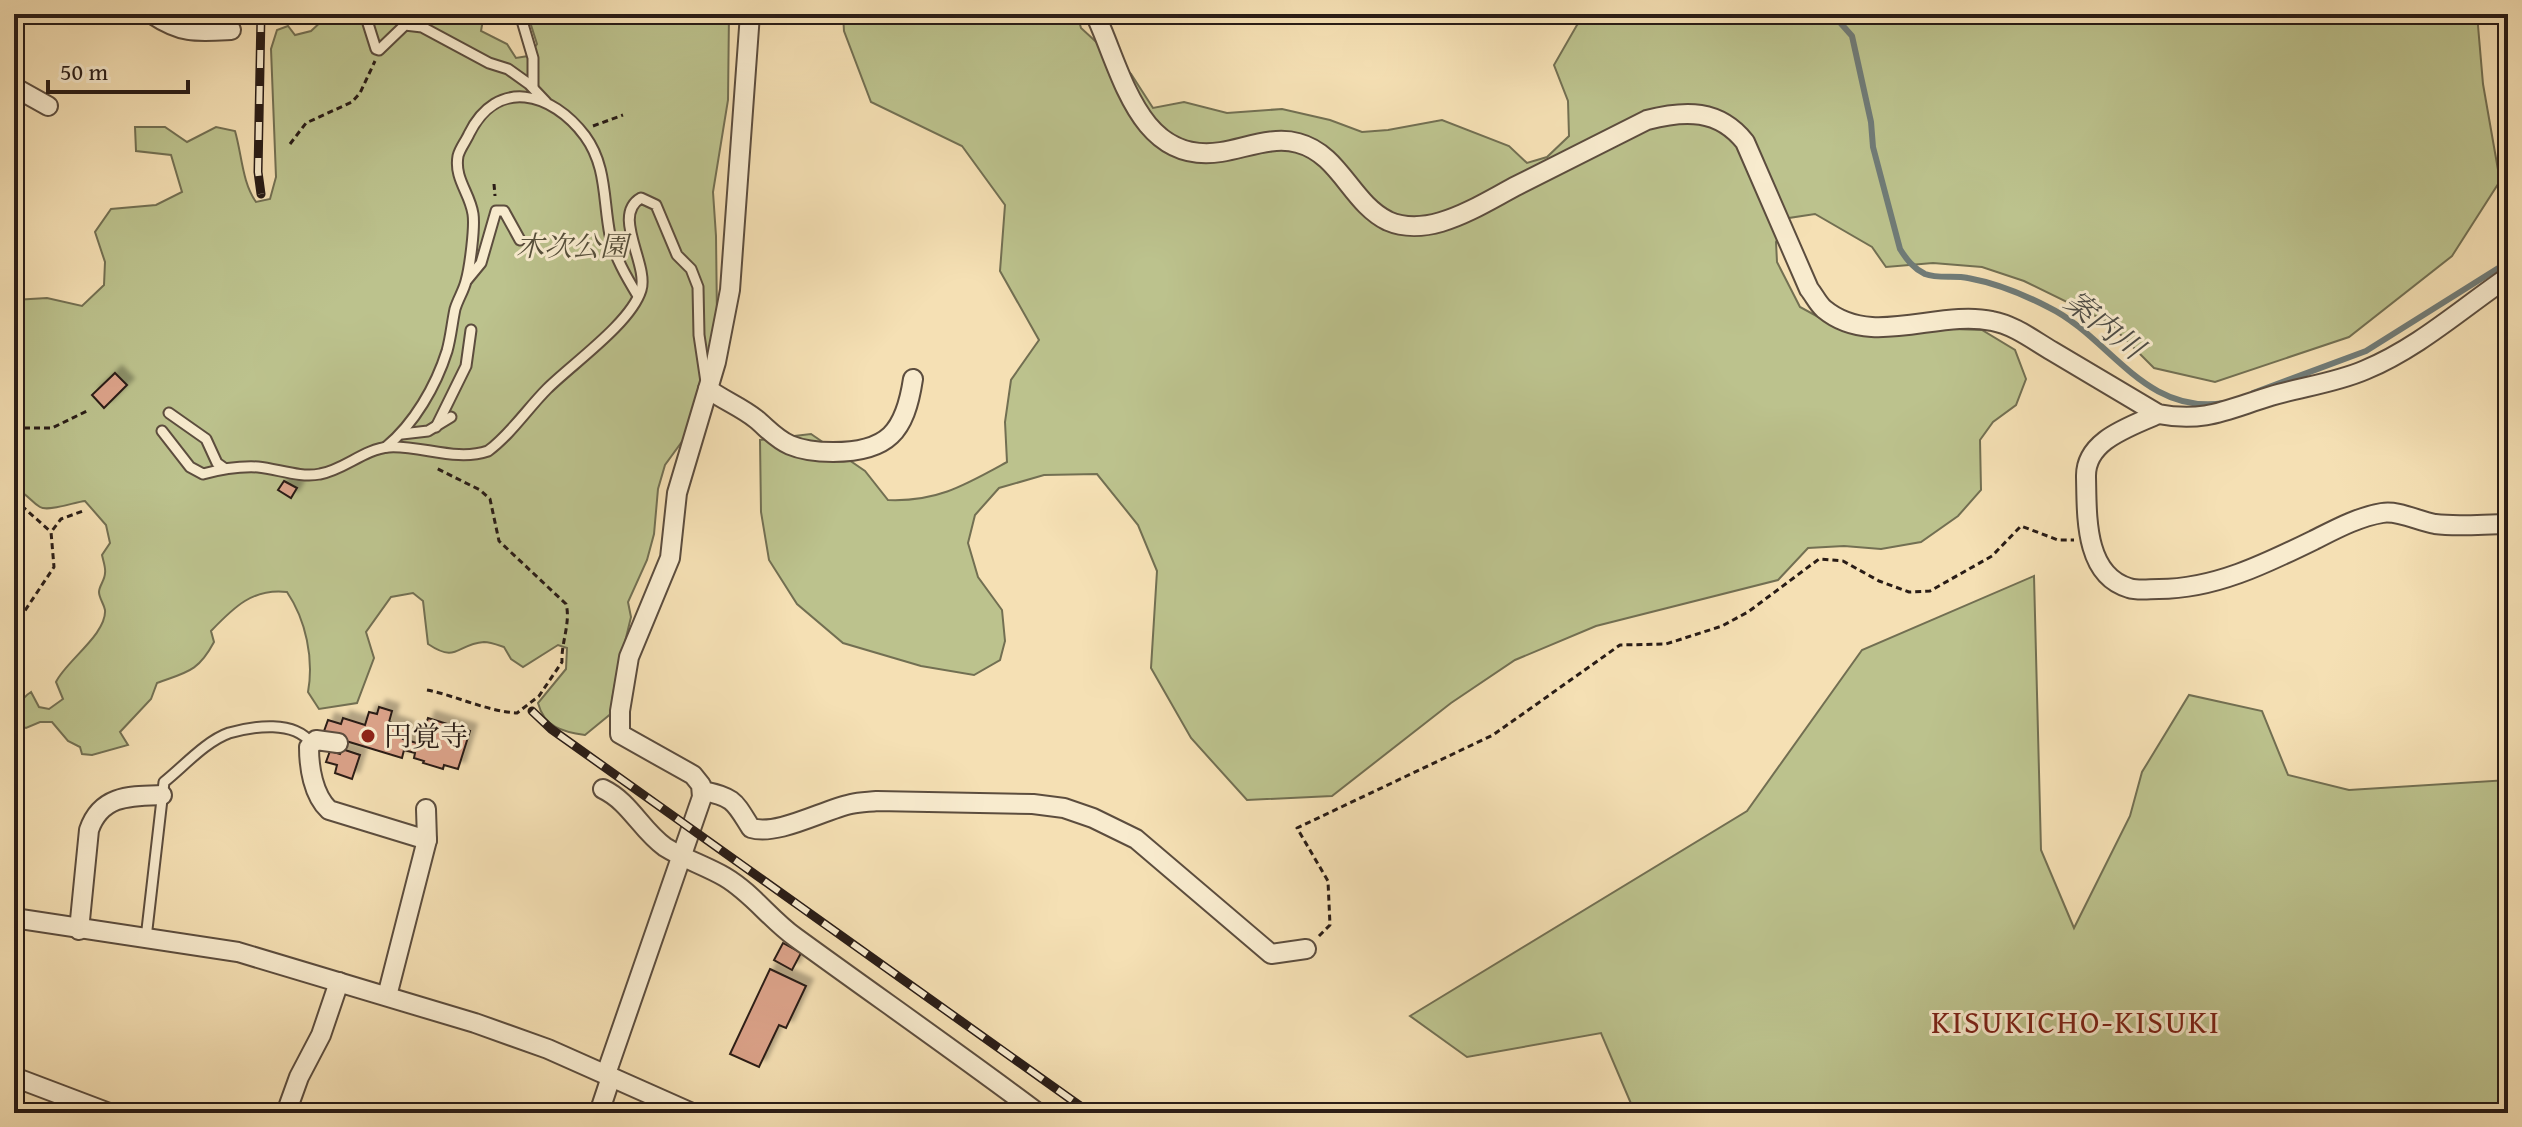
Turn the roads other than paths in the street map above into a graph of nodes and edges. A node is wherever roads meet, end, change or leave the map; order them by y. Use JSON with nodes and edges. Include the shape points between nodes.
{"nodes":[{"id":1,"x":152,"y":14,"type":"edge"},
{"id":2,"x":365,"y":14,"type":"edge"},
{"id":3,"x":520,"y":14,"type":"edge"},
{"id":4,"x":750,"y":14,"type":"edge"},
{"id":5,"x":1095,"y":14,"type":"edge"},
{"id":6,"x":231,"y":30,"type":"dead end"},
{"id":7,"x":14,"y":87,"type":"edge"},
{"id":8,"x":533,"y":87,"type":"junction"},
{"id":9,"x":546,"y":102,"type":"junction"},
{"id":10,"x":48,"y":106,"type":"dead end"},
{"id":11,"x":520,"y":240,"type":"dead end"},
{"id":12,"x":2508,"y":277,"type":"edge"},
{"id":13,"x":467,"y":280,"type":"junction"},
{"id":14,"x":638,"y":296,"type":"junction"},
{"id":15,"x":471,"y":330,"type":"dead end"},
{"id":16,"x":447,"y":353,"type":"junction"},
{"id":17,"x":468,"y":356,"type":"junction"},
{"id":18,"x":913,"y":379,"type":"dead end"},
{"id":19,"x":708,"y":389,"type":"junction"},
{"id":20,"x":169,"y":413,"type":"dead end"},
{"id":21,"x":2158,"y":414,"type":"junction"},
{"id":22,"x":451,"y":417,"type":"dead end"},
{"id":23,"x":436,"y":427,"type":"junction"},
{"id":24,"x":162,"y":431,"type":"dead end"},
{"id":25,"x":402,"y":434,"type":"junction"},
{"id":26,"x":386,"y":447,"type":"junction"},
{"id":27,"x":224,"y":468,"type":"junction"},
{"id":28,"x":2508,"y":524,"type":"edge"},
{"id":29,"x":311,"y":743,"type":"junction"},
{"id":30,"x":338,"y":743,"type":"dead end"},
{"id":31,"x":603,"y":789,"type":"dead end"},
{"id":32,"x":703,"y":791,"type":"junction"},
{"id":33,"x":162,"y":795,"type":"junction"},
{"id":34,"x":426,"y":809,"type":"dead end"},
{"id":35,"x":427,"y":840,"type":"junction"},
{"id":36,"x":681,"y":857,"type":"junction"},
{"id":37,"x":14,"y":918,"type":"edge"},
{"id":38,"x":79,"y":930,"type":"junction"},
{"id":39,"x":146,"y":938,"type":"junction"},
{"id":40,"x":1306,"y":949,"type":"road end"},
{"id":41,"x":339,"y":982,"type":"junction"},
{"id":42,"x":387,"y":996,"type":"junction"},
{"id":43,"x":609,"y":1075,"type":"junction"},
{"id":44,"x":14,"y":1077,"type":"edge"},
{"id":45,"x":109,"y":1113,"type":"edge"},
{"id":46,"x":286,"y":1113,"type":"edge"},
{"id":47,"x":599,"y":1113,"type":"edge"},
{"id":48,"x":692,"y":1113,"type":"edge"},
{"id":49,"x":1038,"y":1113,"type":"edge"}],
"edges":[{"from":1,"to":6,"type":"street","via":[[192,33]]},
{"from":2,"to":8,"type":"lane","via":[[376,49],[399,29],[415,25],[508,69]]},
{"from":3,"to":8,"type":"lane","via":[[533,58]]},
{"from":4,"to":19,"type":"street","via":[[730,290]]},
{"from":5,"to":21,"type":"street","via":[[1126,88],[1162,141],[1209,154],[1262,143],[1307,145],[1340,171],[1374,212],[1404,226],[1441,222],[1647,120],[1669,114],[1720,120],[1745,142],[1809,289],[1824,308],[1874,327],[1955,318],[2008,325]]},
{"from":7,"to":10,"type":"street"},
{"from":8,"to":9,"type":"lane"},
{"from":9,"to":13,"type":"lane","via":[[507,96],[493,103],[473,124],[458,156],[459,178],[473,214]]},
{"from":9,"to":14,"type":"lane","via":[[591,146],[603,175],[611,240]]},
{"from":11,"to":13,"type":"lane","via":[[504,211],[496,211],[481,263]]},
{"from":12,"to":21,"type":"street","via":[[2421,341],[2364,371],[2212,416]]},
{"from":13,"to":16,"type":"lane"},
{"from":14,"to":19,"type":"lane","via":[[641,276],[629,212],[636,200],[645,198],[660,210],[677,255],[691,269],[698,287]]},
{"from":14,"to":26,"type":"lane","via":[[598,345],[551,384],[488,451]]},
{"from":15,"to":17,"type":"lane"},
{"from":16,"to":17,"type":"lane"},
{"from":16,"to":25,"type":"lane"},
{"from":17,"to":23,"type":"lane"},
{"from":18,"to":19,"type":"street","via":[[899,426],[859,452],[810,452],[786,444]]},
{"from":19,"to":32,"type":"street","via":[[677,493],[670,558],[629,657],[619,728],[625,738],[693,775]]},
{"from":20,"to":27,"type":"lane","via":[[206,439]]},
{"from":21,"to":28,"type":"street","via":[[2116,433],[2087,461],[2090,541],[2098,563],[2115,582],[2136,589],[2211,583],[2384,512],[2436,524]]},
{"from":22,"to":23,"type":"lane"},
{"from":23,"to":25,"type":"lane"},
{"from":24,"to":27,"type":"lane","via":[[196,472]]},
{"from":25,"to":26,"type":"lane"},
{"from":26,"to":27,"type":"lane","via":[[320,475]]},
{"from":29,"to":30,"type":"street"},
{"from":29,"to":33,"type":"lane","via":[[305,734],[285,728],[230,733],[164,782]]},
{"from":29,"to":35,"type":"street","via":[[313,777],[329,810]]},
{"from":31,"to":36,"type":"street"},
{"from":32,"to":36,"type":"street"},
{"from":32,"to":40,"type":"street","via":[[739,806],[751,828],[757,829],[877,801],[1064,808],[1136,839],[1271,954]]},
{"from":33,"to":38,"type":"street","via":[[110,801],[92,822]]},
{"from":33,"to":39,"type":"lane"},
{"from":34,"to":35,"type":"street"},
{"from":35,"to":42,"type":"street"},
{"from":36,"to":43,"type":"street"},
{"from":36,"to":49,"type":"street","via":[[725,877],[788,932]]},
{"from":37,"to":38,"type":"street"},
{"from":38,"to":39,"type":"street"},
{"from":39,"to":41,"type":"street","via":[[238,952]]},
{"from":41,"to":42,"type":"street"},
{"from":41,"to":46,"type":"street"},
{"from":42,"to":43,"type":"street","via":[[548,1049]]},
{"from":43,"to":47,"type":"street"},
{"from":43,"to":48,"type":"street"},
{"from":44,"to":45,"type":"street"}]}
